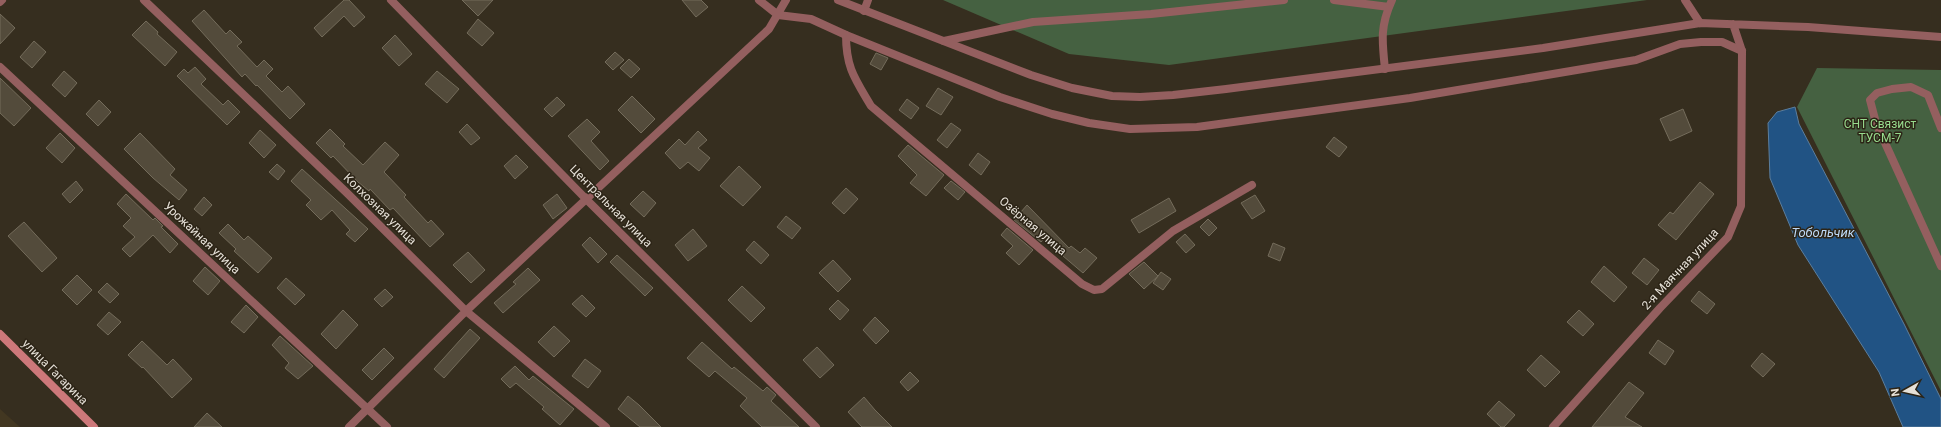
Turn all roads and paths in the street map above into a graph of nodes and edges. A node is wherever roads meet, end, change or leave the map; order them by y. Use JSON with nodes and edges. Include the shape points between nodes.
{"nodes":[{"id":1,"x":144,"y":0,"type":"edge"},
{"id":2,"x":391,"y":0,"type":"edge"},
{"id":3,"x":759,"y":0,"type":"edge"},
{"id":4,"x":786,"y":0,"type":"edge"},
{"id":5,"x":838,"y":0,"type":"edge"},
{"id":6,"x":868,"y":0,"type":"edge"},
{"id":7,"x":1284,"y":0,"type":"edge"},
{"id":8,"x":1334,"y":0,"type":"edge"},
{"id":9,"x":1685,"y":0,"type":"edge"},
{"id":10,"x":1390,"y":4,"type":"edge"},
{"id":11,"x":864,"y":11,"type":"junction"},
{"id":12,"x":778,"y":15,"type":"junction"},
{"id":13,"x":1700,"y":23,"type":"junction"},
{"id":14,"x":1732,"y":24,"type":"junction"},
{"id":15,"x":846,"y":35,"type":"junction"},
{"id":16,"x":1941,"y":37,"type":"edge"},
{"id":17,"x":944,"y":41,"type":"junction"},
{"id":18,"x":1742,"y":51,"type":"junction"},
{"id":19,"x":0,"y":67,"type":"edge"},
{"id":20,"x":1385,"y":69,"type":"junction"},
{"id":21,"x":1941,"y":128,"type":"edge"},
{"id":22,"x":1252,"y":185,"type":"dead end"},
{"id":23,"x":586,"y":199,"type":"junction"},
{"id":24,"x":1941,"y":266,"type":"edge"},
{"id":25,"x":466,"y":311,"type":"junction"},
{"id":26,"x":0,"y":334,"type":"edge"},
{"id":27,"x":367,"y":408,"type":"junction"},
{"id":28,"x":94,"y":427,"type":"edge"},
{"id":29,"x":349,"y":427,"type":"edge"},
{"id":30,"x":388,"y":427,"type":"edge"},
{"id":31,"x":606,"y":427,"type":"edge"},
{"id":32,"x":816,"y":427,"type":"edge"},
{"id":33,"x":1553,"y":427,"type":"edge"}],
"edges":[{"from":1,"to":25,"type":"street","name":"Колхозная улица","via":[[347,193]]},
{"from":2,"to":23,"type":"street","name":"Центральная улица"},
{"from":3,"to":12,"type":"street"},
{"from":4,"to":12,"type":"street"},
{"from":5,"to":11,"type":"street"},
{"from":6,"to":11,"type":"street"},
{"from":7,"to":17,"type":"street","via":[[1151,14],[1033,22]]},
{"from":8,"to":10,"type":"street"},
{"from":9,"to":13,"type":"street"},
{"from":10,"to":20,"type":"street","via":[[1383,22]]},
{"from":11,"to":17,"type":"street"},
{"from":12,"to":15,"type":"street","via":[[811,19]]},
{"from":12,"to":23,"type":"street","via":[[769,28]]},
{"from":13,"to":14,"type":"street"},
{"from":13,"to":20,"type":"street","via":[[1543,48]]},
{"from":14,"to":16,"type":"street"},
{"from":14,"to":18,"type":"street","name":"2-я Маячная улица"},
{"from":15,"to":18,"type":"street","via":[[1000,97],[1052,114],[1130,129],[1197,127],[1410,98],[1636,60],[1680,44],[1722,42]]},
{"from":15,"to":22,"type":"street","name":"Озёрная улица","via":[[846,54],[852,75],[871,106],[1082,284],[1094,290],[1102,289],[1173,231]]},
{"from":17,"to":20,"type":"street","via":[[1031,75],[1072,88],[1112,96],[1173,95]]},
{"from":18,"to":33,"type":"street","name":"2-я Маячная улица","via":[[1741,206],[1728,237],[1655,313]]},
{"from":19,"to":27,"type":"street","name":"Урожайная улица"},
{"from":21,"to":24,"type":"street","via":[[1928,96],[1911,87],[1877,93],[1870,100],[1876,124]]},
{"from":23,"to":25,"type":"street"},
{"from":23,"to":32,"type":"street","name":"Центральная улица"},
{"from":25,"to":27,"type":"street"},
{"from":25,"to":31,"type":"street","name":"Колхозная улица"},
{"from":26,"to":28,"type":"main road","name":"улица Гагарина"},
{"from":27,"to":29,"type":"street"},
{"from":27,"to":30,"type":"street","name":"Урожайная улица"}]}
